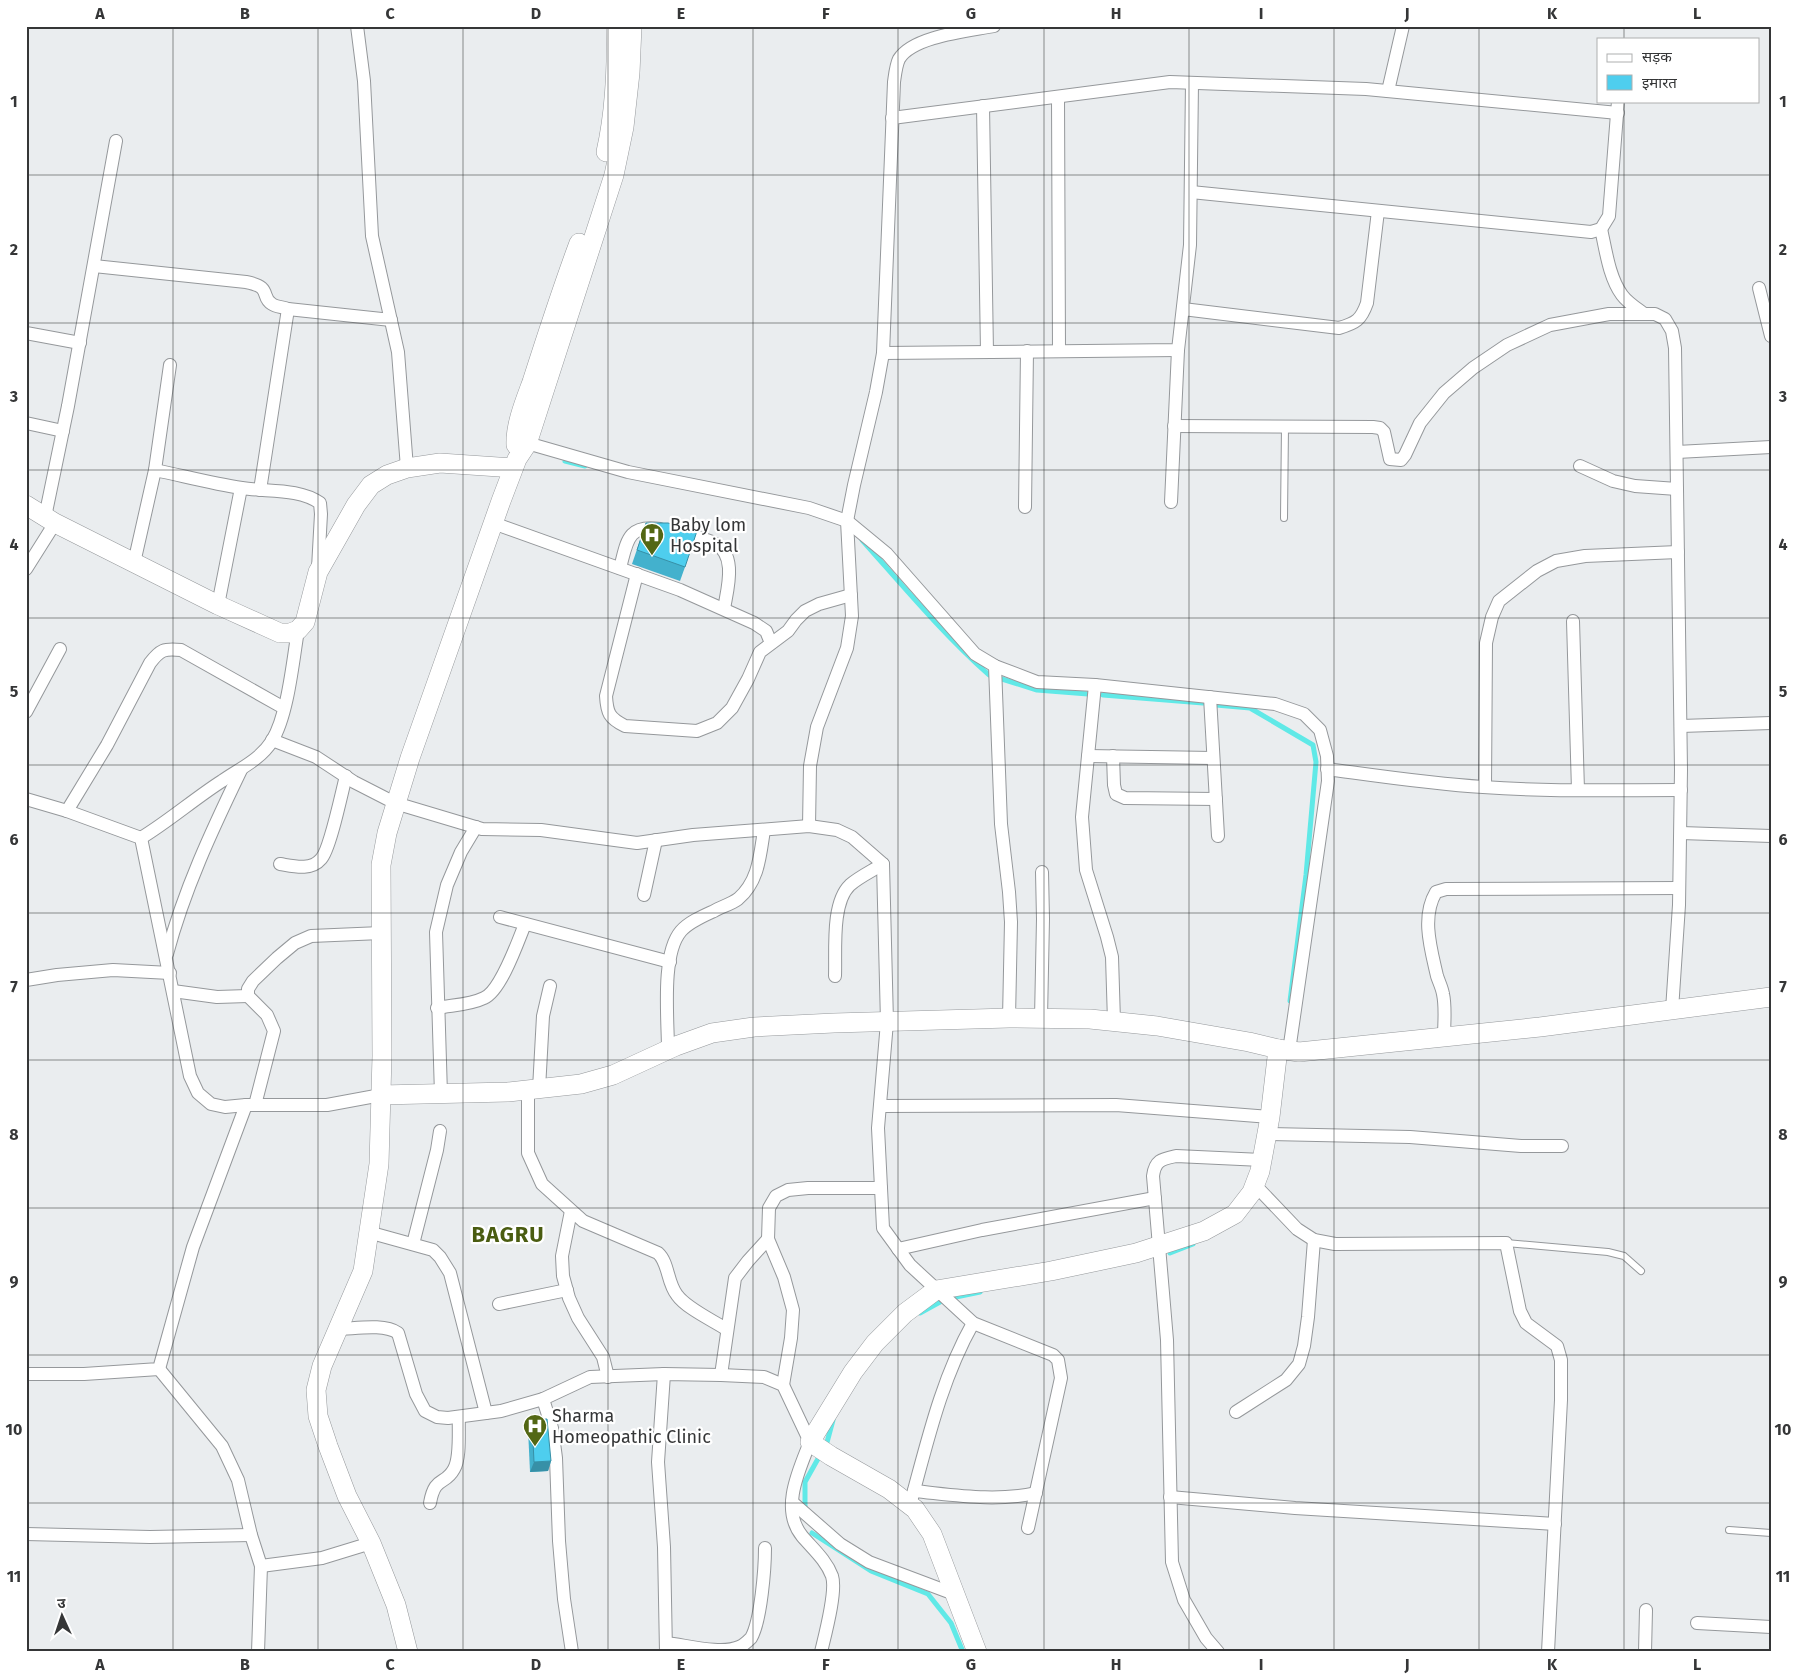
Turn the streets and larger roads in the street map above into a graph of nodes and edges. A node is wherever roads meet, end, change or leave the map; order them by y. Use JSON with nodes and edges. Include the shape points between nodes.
{"nodes":[{"id":1,"x":357,"y":26,"type":"edge"},
{"id":2,"x":616,"y":26,"type":"edge"},
{"id":3,"x":632,"y":26,"type":"edge"},
{"id":4,"x":994,"y":26,"type":"edge"},
{"id":5,"x":1403,"y":26,"type":"edge"},
{"id":6,"x":1192,"y":83,"type":"junction"},
{"id":7,"x":1388,"y":91,"type":"junction"},
{"id":8,"x":1058,"y":97,"type":"junction"},
{"id":9,"x":983,"y":106,"type":"junction"},
{"id":10,"x":1618,"y":107,"type":"edge"},
{"id":11,"x":892,"y":118,"type":"junction"},
{"id":12,"x":116,"y":141,"type":"dead end"},
{"id":13,"x":1191,"y":192,"type":"junction"},
{"id":14,"x":1378,"y":211,"type":"junction"},
{"id":15,"x":1601,"y":229,"type":"junction"},
{"id":16,"x":94,"y":266,"type":"junction"},
{"id":17,"x":1759,"y":288,"type":"dead end"},
{"id":18,"x":288,"y":308,"type":"junction"},
{"id":19,"x":1182,"y":309,"type":"junction"},
{"id":20,"x":1643,"y":313,"type":"junction"},
{"id":21,"x":391,"y":320,"type":"junction"},
{"id":22,"x":26,"y":333,"type":"edge"},
{"id":23,"x":1771,"y":336,"type":"edge"},
{"id":24,"x":80,"y":343,"type":"junction"},
{"id":25,"x":1178,"y":350,"type":"junction"},
{"id":26,"x":1027,"y":351,"type":"junction"},
{"id":27,"x":1059,"y":351,"type":"junction"},
{"id":28,"x":987,"y":352,"type":"junction"},
{"id":29,"x":883,"y":353,"type":"junction"},
{"id":30,"x":170,"y":365,"type":"dead end"},
{"id":31,"x":26,"y":423,"type":"edge"},
{"id":32,"x":1174,"y":426,"type":"junction"},
{"id":33,"x":63,"y":431,"type":"junction"},
{"id":34,"x":1771,"y":447,"type":"edge"},
{"id":35,"x":518,"y":452,"type":"junction"},
{"id":36,"x":1677,"y":452,"type":"junction"},
{"id":37,"x":1580,"y":466,"type":"dead end"},
{"id":38,"x":407,"y":468,"type":"junction"},
{"id":39,"x":155,"y":470,"type":"junction"},
{"id":40,"x":241,"y":488,"type":"junction"},
{"id":41,"x":1678,"y":489,"type":"junction"},
{"id":42,"x":260,"y":490,"type":"junction"},
{"id":43,"x":1171,"y":502,"type":"dead end"},
{"id":44,"x":26,"y":506,"type":"edge"},
{"id":45,"x":1025,"y":508,"type":"dead end"},
{"id":46,"x":50,"y":520,"type":"junction"},
{"id":47,"x":847,"y":521,"type":"junction"},
{"id":48,"x":492,"y":523,"type":"junction"},
{"id":49,"x":1678,"y":552,"type":"junction"},
{"id":50,"x":134,"y":563,"type":"junction"},
{"id":51,"x":620,"y":568,"type":"junction"},
{"id":52,"x":26,"y":569,"type":"edge"},
{"id":53,"x":318,"y":572,"type":"junction"},
{"id":54,"x":637,"y":574,"type":"junction"},
{"id":55,"x":851,"y":595,"type":"junction"},
{"id":56,"x":218,"y":605,"type":"junction"},
{"id":57,"x":724,"y":609,"type":"junction"},
{"id":58,"x":1573,"y":621,"type":"dead end"},
{"id":59,"x":298,"y":630,"type":"junction"},
{"id":60,"x":772,"y":643,"type":"junction"},
{"id":61,"x":60,"y":649,"type":"dead end"},
{"id":62,"x":996,"y":666,"type":"junction"},
{"id":63,"x":1095,"y":686,"type":"junction"},
{"id":64,"x":1210,"y":697,"type":"junction"},
{"id":65,"x":284,"y":708,"type":"junction"},
{"id":66,"x":26,"y":712,"type":"edge"},
{"id":67,"x":1771,"y":723,"type":"edge"},
{"id":68,"x":1681,"y":726,"type":"junction"},
{"id":69,"x":272,"y":740,"type":"junction"},
{"id":70,"x":1088,"y":756,"type":"junction"},
{"id":71,"x":1113,"y":756,"type":"junction"},
{"id":72,"x":1213,"y":758,"type":"junction"},
{"id":73,"x":1327,"y":769,"type":"junction"},
{"id":74,"x":241,"y":770,"type":"junction"},
{"id":75,"x":346,"y":776,"type":"junction"},
{"id":76,"x":1484,"y":787,"type":"junction"},
{"id":77,"x":1578,"y":790,"type":"junction"},
{"id":78,"x":1681,"y":790,"type":"junction"},
{"id":79,"x":26,"y":799,"type":"edge"},
{"id":80,"x":1216,"y":799,"type":"junction"},
{"id":81,"x":395,"y":803,"type":"junction"},
{"id":82,"x":67,"y":811,"type":"junction"},
{"id":83,"x":809,"y":826,"type":"junction"},
{"id":84,"x":476,"y":827,"type":"junction"},
{"id":85,"x":764,"y":830,"type":"junction"},
{"id":86,"x":1681,"y":833,"type":"junction"},
{"id":87,"x":1218,"y":836,"type":"dead end"},
{"id":88,"x":1771,"y":836,"type":"edge"},
{"id":89,"x":141,"y":838,"type":"junction"},
{"id":90,"x":656,"y":840,"type":"junction"},
{"id":91,"x":280,"y":864,"type":"dead end"},
{"id":92,"x":883,"y":864,"type":"junction"},
{"id":93,"x":1042,"y":872,"type":"dead end"},
{"id":94,"x":1680,"y":888,"type":"junction"},
{"id":95,"x":644,"y":895,"type":"dead end"},
{"id":96,"x":500,"y":917,"type":"dead end"},
{"id":97,"x":525,"y":924,"type":"junction"},
{"id":98,"x":381,"y":933,"type":"junction"},
{"id":99,"x":166,"y":957,"type":"junction"},
{"id":100,"x":670,"y":962,"type":"junction"},
{"id":101,"x":170,"y":973,"type":"junction"},
{"id":102,"x":835,"y":976,"type":"dead end"},
{"id":103,"x":26,"y":980,"type":"edge"},
{"id":104,"x":550,"y":986,"type":"dead end"},
{"id":105,"x":173,"y":991,"type":"junction"},
{"id":106,"x":248,"y":996,"type":"junction"},
{"id":107,"x":1771,"y":997,"type":"edge"},
{"id":108,"x":438,"y":1008,"type":"junction"},
{"id":109,"x":1672,"y":1010,"type":"junction"},
{"id":110,"x":1009,"y":1018,"type":"junction"},
{"id":111,"x":1041,"y":1018,"type":"junction"},
{"id":112,"x":1114,"y":1021,"type":"junction"},
{"id":113,"x":887,"y":1022,"type":"junction"},
{"id":114,"x":1444,"y":1037,"type":"junction"},
{"id":115,"x":668,"y":1050,"type":"junction"},
{"id":116,"x":1284,"y":1050,"type":"junction"},
{"id":117,"x":534,"y":1089,"type":"junction"},
{"id":118,"x":442,"y":1094,"type":"junction"},
{"id":119,"x":381,"y":1095,"type":"junction"},
{"id":120,"x":251,"y":1105,"type":"junction"},
{"id":121,"x":880,"y":1106,"type":"junction"},
{"id":122,"x":1268,"y":1126,"type":"junction"},
{"id":123,"x":440,"y":1130,"type":"dead end"},
{"id":124,"x":1562,"y":1146,"type":"dead end"},
{"id":125,"x":1262,"y":1160,"type":"junction"},
{"id":126,"x":1254,"y":1185,"type":"junction"},
{"id":127,"x":881,"y":1188,"type":"junction"},
{"id":128,"x":1155,"y":1198,"type":"junction"},
{"id":129,"x":571,"y":1211,"type":"junction"},
{"id":130,"x":368,"y":1232,"type":"junction"},
{"id":131,"x":768,"y":1239,"type":"junction"},
{"id":132,"x":1314,"y":1240,"type":"junction"},
{"id":133,"x":413,"y":1244,"type":"junction"},
{"id":134,"x":1159,"y":1245,"type":"junction"},
{"id":135,"x":898,"y":1249,"type":"junction"},
{"id":136,"x":567,"y":1290,"type":"junction"},
{"id":137,"x":936,"y":1290,"type":"junction"},
{"id":138,"x":498,"y":1304,"type":"dead end"},
{"id":139,"x":973,"y":1323,"type":"junction"},
{"id":140,"x":726,"y":1328,"type":"junction"},
{"id":141,"x":337,"y":1330,"type":"junction"},
{"id":142,"x":159,"y":1369,"type":"junction"},
{"id":143,"x":26,"y":1374,"type":"edge"},
{"id":144,"x":664,"y":1374,"type":"junction"},
{"id":145,"x":720,"y":1375,"type":"junction"},
{"id":146,"x":608,"y":1376,"type":"junction"},
{"id":147,"x":783,"y":1384,"type":"junction"},
{"id":148,"x":543,"y":1399,"type":"junction"},
{"id":149,"x":1236,"y":1412,"type":"dead end"},
{"id":150,"x":486,"y":1413,"type":"junction"},
{"id":151,"x":459,"y":1417,"type":"junction"},
{"id":152,"x":810,"y":1442,"type":"junction"},
{"id":153,"x":1036,"y":1493,"type":"junction"},
{"id":154,"x":1170,"y":1497,"type":"junction"},
{"id":155,"x":912,"y":1498,"type":"junction"},
{"id":156,"x":792,"y":1502,"type":"junction"},
{"id":157,"x":430,"y":1503,"type":"dead end"},
{"id":158,"x":1554,"y":1524,"type":"junction"},
{"id":159,"x":1028,"y":1528,"type":"dead end"},
{"id":160,"x":26,"y":1534,"type":"edge"},
{"id":161,"x":252,"y":1535,"type":"junction"},
{"id":162,"x":371,"y":1543,"type":"junction"},
{"id":163,"x":766,"y":1548,"type":"dead end"},
{"id":164,"x":261,"y":1566,"type":"junction"},
{"id":165,"x":954,"y":1594,"type":"junction"},
{"id":166,"x":1646,"y":1610,"type":"dead end"},
{"id":167,"x":1698,"y":1623,"type":"dead end"},
{"id":168,"x":1771,"y":1627,"type":"edge"},
{"id":169,"x":666,"y":1647,"type":"edge"},
{"id":170,"x":258,"y":1652,"type":"edge"},
{"id":171,"x":408,"y":1652,"type":"edge"},
{"id":172,"x":572,"y":1652,"type":"edge"},
{"id":173,"x":821,"y":1652,"type":"edge"},
{"id":174,"x":976,"y":1652,"type":"edge"},
{"id":175,"x":1218,"y":1652,"type":"edge"},
{"id":176,"x":1548,"y":1652,"type":"edge"},
{"id":177,"x":1645,"y":1652,"type":"edge"}],
"edges":[{"from":1,"to":21,"type":"street","via":[[364,81],[372,236]]},
{"from":2,"to":35,"type":"street","via":[[611,131],[601,181],[523,410]]},
{"from":3,"to":35,"type":"street","via":[[624,127],[614,175]]},
{"from":4,"to":11,"type":"street","via":[[924,41],[910,49],[899,60]]},
{"from":5,"to":7,"type":"street"},
{"from":6,"to":7,"type":"street"},
{"from":6,"to":8,"type":"street","via":[[1170,82]]},
{"from":6,"to":13,"type":"street"},
{"from":7,"to":10,"type":"street"},
{"from":8,"to":9,"type":"street"},
{"from":8,"to":27,"type":"street"},
{"from":9,"to":11,"type":"street"},
{"from":9,"to":28,"type":"street"},
{"from":10,"to":15,"type":"street","via":[[1611,204],[1609,216]]},
{"from":11,"to":29,"type":"street"},
{"from":12,"to":16,"type":"street"},
{"from":13,"to":14,"type":"street"},
{"from":13,"to":19,"type":"street","via":[[1190,246]]},
{"from":14,"to":15,"type":"street","via":[[1591,232]]},
{"from":14,"to":19,"type":"street","via":[[1367,303],[1362,316],[1352,324],[1339,328]]},
{"from":15,"to":20,"type":"street","via":[[1615,282],[1623,296]]},
{"from":16,"to":18,"type":"street","via":[[256,284],[262,287],[269,302]]},
{"from":16,"to":24,"type":"street"},
{"from":17,"to":23,"type":"street"},
{"from":18,"to":21,"type":"street"},
{"from":18,"to":42,"type":"street"},
{"from":19,"to":25,"type":"street"},
{"from":20,"to":32,"type":"street","via":[[1609,314],[1550,325],[1507,345],[1444,393],[1420,423],[1401,460],[1390,459],[1384,432],[1380,428]]},
{"from":20,"to":36,"type":"street","via":[[1665,319],[1672,330]]},
{"from":21,"to":38,"type":"street","via":[[398,352]]},
{"from":22,"to":24,"type":"street"},
{"from":24,"to":33,"type":"street"},
{"from":25,"to":27,"type":"street"},
{"from":25,"to":32,"type":"street"},
{"from":26,"to":27,"type":"street"},
{"from":26,"to":28,"type":"street"},
{"from":26,"to":45,"type":"street"},
{"from":28,"to":29,"type":"street"},
{"from":29,"to":47,"type":"street"},
{"from":30,"to":39,"type":"street"},
{"from":31,"to":33,"type":"street"},
{"from":32,"to":43,"type":"street"},
{"from":33,"to":46,"type":"street"},
{"from":34,"to":36,"type":"street"},
{"from":35,"to":38,"type":"street"},
{"from":35,"to":47,"type":"street","via":[[809,508]]},
{"from":35,"to":48,"type":"street"},
{"from":36,"to":41,"type":"street"},
{"from":37,"to":41,"type":"street","via":[[1612,481]]},
{"from":38,"to":53,"type":"street","via":[[371,485]]},
{"from":39,"to":40,"type":"street"},
{"from":39,"to":50,"type":"street"},
{"from":40,"to":42,"type":"street"},
{"from":40,"to":56,"type":"street"},
{"from":41,"to":49,"type":"street"},
{"from":42,"to":53,"type":"street","via":[[312,497],[320,503]]},
{"from":44,"to":46,"type":"street"},
{"from":46,"to":50,"type":"street"},
{"from":46,"to":52,"type":"street"},
{"from":47,"to":55,"type":"street"},
{"from":47,"to":62,"type":"street","via":[[886,554],[975,654]]},
{"from":48,"to":51,"type":"street"},
{"from":48,"to":81,"type":"street"},
{"from":49,"to":68,"type":"street"},
{"from":49,"to":76,"type":"street","via":[[1585,556],[1556,561],[1536,571],[1499,601],[1486,643]]},
{"from":50,"to":56,"type":"street"},
{"from":51,"to":54,"type":"street"},
{"from":51,"to":57,"type":"street","via":[[628,538],[636,530],[650,527],[715,543],[728,559]]},
{"from":53,"to":59,"type":"street","via":[[305,622]]},
{"from":54,"to":57,"type":"street"},
{"from":54,"to":60,"type":"street","via":[[606,696],[607,711],[615,721],[625,726],[697,730],[718,723],[732,708],[760,652]]},
{"from":55,"to":60,"type":"street","via":[[805,611],[788,631]]},
{"from":55,"to":83,"type":"street","via":[[852,616],[847,648],[817,727],[810,766]]},
{"from":56,"to":59,"type":"street","via":[[280,633]]},
{"from":57,"to":60,"type":"street","via":[[766,631]]},
{"from":58,"to":77,"type":"street"},
{"from":59,"to":65,"type":"street"},
{"from":61,"to":66,"type":"street"},
{"from":62,"to":63,"type":"street","via":[[1037,682]]},
{"from":62,"to":110,"type":"street","via":[[1001,824],[1011,922]]},
{"from":63,"to":64,"type":"street"},
{"from":63,"to":70,"type":"street"},
{"from":64,"to":72,"type":"street"},
{"from":64,"to":73,"type":"street","via":[[1275,704],[1304,714],[1320,730],[1328,756]]},
{"from":65,"to":69,"type":"street"},
{"from":65,"to":82,"type":"street","via":[[181,650],[159,652]]},
{"from":67,"to":68,"type":"street"},
{"from":68,"to":78,"type":"street"},
{"from":69,"to":74,"type":"street"},
{"from":69,"to":75,"type":"street","via":[[316,757]]},
{"from":70,"to":71,"type":"street"},
{"from":70,"to":112,"type":"street","via":[[1082,817],[1086,870],[1112,957]]},
{"from":71,"to":72,"type":"street"},
{"from":71,"to":80,"type":"street","via":[[1116,794],[1125,798]]},
{"from":72,"to":80,"type":"street"},
{"from":73,"to":76,"type":"street"},
{"from":73,"to":116,"type":"street","via":[[1328,781]]},
{"from":74,"to":89,"type":"street"},
{"from":74,"to":99,"type":"street","via":[[204,848],[176,919]]},
{"from":75,"to":81,"type":"street"},
{"from":75,"to":91,"type":"street","via":[[321,860],[299,868]]},
{"from":76,"to":77,"type":"street"},
{"from":77,"to":78,"type":"street"},
{"from":78,"to":86,"type":"street"},
{"from":79,"to":82,"type":"street"},
{"from":80,"to":87,"type":"street"},
{"from":81,"to":84,"type":"street"},
{"from":81,"to":98,"type":"street","via":[[381,865]]},
{"from":82,"to":89,"type":"street"},
{"from":83,"to":85,"type":"street"},
{"from":83,"to":92,"type":"street","via":[[837,830],[852,837]]},
{"from":84,"to":90,"type":"street","via":[[541,830],[637,843]]},
{"from":84,"to":108,"type":"street","via":[[447,885],[436,932]]},
{"from":85,"to":90,"type":"street"},
{"from":85,"to":100,"type":"street","via":[[758,868],[749,887],[737,900],[682,930],[673,945]]},
{"from":86,"to":88,"type":"street"},
{"from":86,"to":94,"type":"street"},
{"from":89,"to":99,"type":"street"},
{"from":90,"to":95,"type":"street"},
{"from":92,"to":102,"type":"street","via":[[850,885],[843,894],[838,910]]},
{"from":92,"to":113,"type":"street"},
{"from":93,"to":111,"type":"street"},
{"from":94,"to":109,"type":"street"},
{"from":94,"to":114,"type":"street","via":[[1446,889],[1436,892],[1427,914],[1428,933],[1443,994]]},
{"from":96,"to":97,"type":"street"},
{"from":97,"to":100,"type":"street"},
{"from":97,"to":108,"type":"street","via":[[509,962],[485,998]]},
{"from":98,"to":106,"type":"street","via":[[312,936],[295,943],[253,981]]},
{"from":98,"to":119,"type":"street"},
{"from":99,"to":101,"type":"street"},
{"from":100,"to":115,"type":"street","via":[[667,972]]},
{"from":101,"to":103,"type":"street","via":[[113,970]]},
{"from":101,"to":105,"type":"street"},
{"from":104,"to":117,"type":"street"},
{"from":105,"to":106,"type":"street","via":[[218,997]]},
{"from":105,"to":120,"type":"street","via":[[190,1076],[198,1093],[211,1104]]},
{"from":106,"to":120,"type":"street","via":[[267,1015],[274,1032]]},
{"from":107,"to":109,"type":"street"},
{"from":108,"to":118,"type":"street"},
{"from":109,"to":114,"type":"street"},
{"from":110,"to":111,"type":"street"},
{"from":110,"to":113,"type":"street"},
{"from":111,"to":112,"type":"street"},
{"from":112,"to":116,"type":"street"},
{"from":113,"to":115,"type":"street","via":[[712,1033]]},
{"from":113,"to":121,"type":"street"},
{"from":114,"to":116,"type":"street","via":[[1300,1052]]},
{"from":115,"to":117,"type":"street","via":[[613,1076],[582,1084]]},
{"from":116,"to":122,"type":"street"},
{"from":117,"to":118,"type":"street"},
{"from":117,"to":129,"type":"street","via":[[528,1153],[542,1184]]},
{"from":118,"to":119,"type":"street"},
{"from":119,"to":120,"type":"street","via":[[327,1106]]},
{"from":119,"to":130,"type":"street","via":[[379,1164]]},
{"from":120,"to":142,"type":"street","via":[[193,1247]]},
{"from":121,"to":122,"type":"street","via":[[1116,1105]]},
{"from":121,"to":127,"type":"street"},
{"from":122,"to":124,"type":"street","via":[[1521,1146]]},
{"from":122,"to":125,"type":"street"},
{"from":123,"to":133,"type":"street"},
{"from":125,"to":126,"type":"street"},
{"from":125,"to":128,"type":"street","via":[[1176,1156],[1162,1159],[1154,1167],[1152,1176]]},
{"from":126,"to":132,"type":"street","via":[[1297,1229]]},
{"from":126,"to":134,"type":"street","via":[[1235,1214],[1204,1231]]},
{"from":127,"to":131,"type":"street","via":[[788,1190],[776,1196],[769,1208]]},
{"from":127,"to":135,"type":"street","via":[[883,1228]]},
{"from":128,"to":134,"type":"street"},
{"from":128,"to":135,"type":"street"},
{"from":129,"to":136,"type":"street","via":[[562,1256]]},
{"from":129,"to":140,"type":"street","via":[[583,1222],[658,1253],[663,1258],[668,1280],[677,1296]]},
{"from":130,"to":133,"type":"street"},
{"from":130,"to":141,"type":"street","via":[[363,1271]]},
{"from":131,"to":140,"type":"street","via":[[735,1278]]},
{"from":131,"to":147,"type":"street","via":[[793,1310]]},
{"from":132,"to":149,"type":"street","via":[[1308,1317],[1299,1364],[1286,1380]]},
{"from":132,"to":158,"type":"street","via":[[1335,1244],[1506,1243],[1520,1312],[1526,1323],[1557,1346],[1561,1360]]},
{"from":133,"to":150,"type":"street","via":[[433,1250],[450,1272]]},
{"from":134,"to":137,"type":"street","via":[[1051,1271]]},
{"from":134,"to":154,"type":"street","via":[[1167,1340]]},
{"from":135,"to":137,"type":"street"},
{"from":136,"to":138,"type":"street"},
{"from":136,"to":146,"type":"street","via":[[578,1318],[603,1357]]},
{"from":137,"to":139,"type":"street"},
{"from":137,"to":152,"type":"street","via":[[905,1313],[875,1343]]},
{"from":139,"to":153,"type":"street","via":[[1053,1355],[1058,1360],[1061,1378]]},
{"from":139,"to":155,"type":"street","via":[[946,1380]]},
{"from":140,"to":145,"type":"street"},
{"from":141,"to":151,"type":"street","via":[[384,1327],[398,1332],[416,1394],[425,1411],[437,1417]]},
{"from":141,"to":162,"type":"street","via":[[316,1390],[318,1416],[347,1496]]},
{"from":142,"to":143,"type":"street"},
{"from":142,"to":161,"type":"street","via":[[222,1446],[238,1480]]},
{"from":144,"to":145,"type":"street"},
{"from":144,"to":146,"type":"street"},
{"from":144,"to":169,"type":"street","via":[[658,1462]]},
{"from":145,"to":147,"type":"street","via":[[764,1377]]},
{"from":146,"to":148,"type":"street","via":[[590,1377]]},
{"from":147,"to":152,"type":"street"},
{"from":148,"to":150,"type":"street"},
{"from":148,"to":172,"type":"street","via":[[552,1428],[556,1458],[559,1551]]},
{"from":150,"to":151,"type":"street"},
{"from":151,"to":157,"type":"street","via":[[454,1469],[432,1490]]},
{"from":152,"to":155,"type":"street","via":[[889,1489]]},
{"from":152,"to":156,"type":"street","via":[[794,1484]]},
{"from":153,"to":155,"type":"street","via":[[1016,1497]]},
{"from":153,"to":159,"type":"street"},
{"from":154,"to":158,"type":"street"},
{"from":154,"to":175,"type":"street","via":[[1172,1562],[1184,1600]]},
{"from":155,"to":165,"type":"street","via":[[915,1509],[932,1534]]},
{"from":156,"to":165,"type":"street","via":[[840,1544],[869,1562]]},
{"from":156,"to":173,"type":"street","via":[[793,1519],[801,1535],[823,1560],[832,1577],[834,1589]]},
{"from":158,"to":176,"type":"street"},
{"from":160,"to":161,"type":"street"},
{"from":161,"to":164,"type":"street"},
{"from":162,"to":164,"type":"street","via":[[322,1558]]},
{"from":162,"to":171,"type":"street","via":[[396,1605]]},
{"from":163,"to":169,"type":"street","via":[[756,1626],[750,1640],[738,1648],[718,1650]]},
{"from":164,"to":170,"type":"street"},
{"from":165,"to":174,"type":"street"},
{"from":166,"to":177,"type":"street"},
{"from":167,"to":168,"type":"street"}]}
